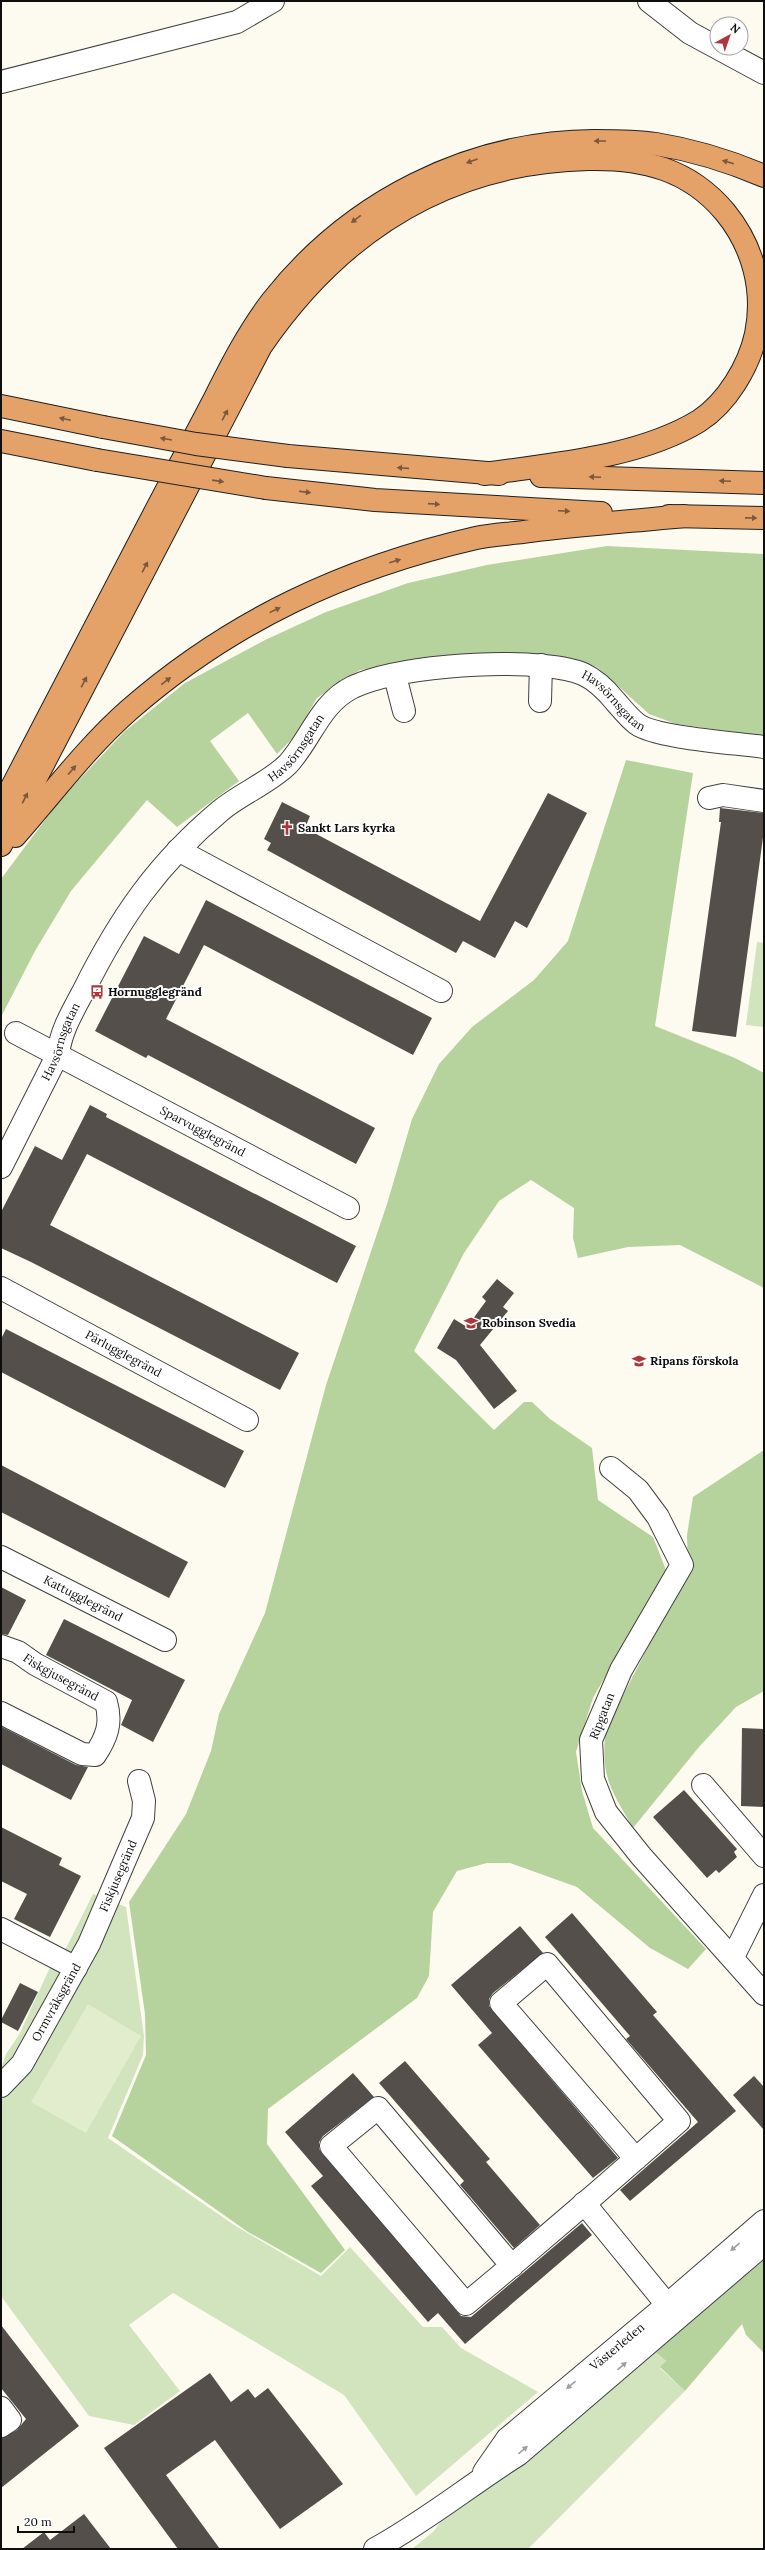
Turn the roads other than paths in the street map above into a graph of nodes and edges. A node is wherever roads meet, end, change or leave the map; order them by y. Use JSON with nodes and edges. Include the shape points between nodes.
{"nodes":[{"id":1,"x":273,"y":1,"type":"edge"},
{"id":2,"x":649,"y":1,"type":"edge"},
{"id":3,"x":764,"y":73,"type":"edge"},
{"id":4,"x":1,"y":82,"type":"edge"},
{"id":5,"x":764,"y":176,"type":"edge"},
{"id":6,"x":1,"y":406,"type":"edge"},
{"id":7,"x":1,"y":441,"type":"edge"},
{"id":8,"x":484,"y":474,"type":"junction"},
{"id":9,"x":764,"y":482,"type":"edge"},
{"id":10,"x":684,"y":516,"type":"junction"},
{"id":11,"x":764,"y":518,"type":"edge"},
{"id":12,"x":541,"y":665,"type":"junction"},
{"id":13,"x":395,"y":676,"type":"junction"},
{"id":14,"x":540,"y":701,"type":"dead end"},
{"id":15,"x":404,"y":711,"type":"dead end"},
{"id":16,"x":764,"y":747,"type":"edge"},
{"id":17,"x":709,"y":798,"type":"dead end"},
{"id":18,"x":764,"y":800,"type":"edge"},
{"id":19,"x":1,"y":808,"type":"edge"},
{"id":20,"x":1,"y":845,"type":"edge"},
{"id":21,"x":178,"y":850,"type":"junction"},
{"id":22,"x":1,"y":852,"type":"edge"},
{"id":23,"x":441,"y":991,"type":"dead end"},
{"id":24,"x":16,"y":1033,"type":"dead end"},
{"id":25,"x":58,"y":1054,"type":"junction"},
{"id":26,"x":1,"y":1167,"type":"edge"},
{"id":27,"x":348,"y":1208,"type":"dead end"},
{"id":28,"x":1,"y":1288,"type":"edge"},
{"id":29,"x":247,"y":1420,"type":"dead end"},
{"id":30,"x":611,"y":1468,"type":"dead end"},
{"id":31,"x":1,"y":1557,"type":"edge"},
{"id":32,"x":165,"y":1640,"type":"dead end"},
{"id":33,"x":1,"y":1646,"type":"edge"},
{"id":34,"x":1,"y":1713,"type":"edge"},
{"id":35,"x":139,"y":1781,"type":"dead end"},
{"id":36,"x":704,"y":1785,"type":"dead end"},
{"id":37,"x":764,"y":1856,"type":"edge"},
{"id":38,"x":764,"y":1895,"type":"edge"},
{"id":39,"x":1,"y":1929,"type":"edge"},
{"id":40,"x":733,"y":1958,"type":"junction"},
{"id":41,"x":76,"y":1968,"type":"junction"},
{"id":42,"x":764,"y":1994,"type":"edge"},
{"id":43,"x":1,"y":2086,"type":"edge"},
{"id":44,"x":636,"y":2159,"type":"junction"},
{"id":45,"x":584,"y":2203,"type":"junction"},
{"id":46,"x":764,"y":2221,"type":"edge"},
{"id":47,"x":764,"y":2244,"type":"edge"},
{"id":48,"x":512,"y":2266,"type":"junction"},
{"id":49,"x":672,"y":2312,"type":"junction"},
{"id":50,"x":1,"y":2408,"type":"edge"},
{"id":51,"x":1,"y":2426,"type":"edge"},
{"id":52,"x":408,"y":2531,"type":"junction"},
{"id":53,"x":375,"y":2549,"type":"edge"},
{"id":54,"x":392,"y":2549,"type":"edge"}],
"edges":[{"from":1,"to":4,"type":"street","via":[[238,22]]},
{"from":2,"to":3,"type":"street","via":[[690,33]]},
{"from":5,"to":19,"type":"highway","one_way":true,"via":[[729,162],[653,144],[573,142],[527,147],[484,157],[437,174],[359,216],[329,240],[300,268],[246,338]]},
{"from":8,"to":6,"type":"highway","one_way":true,"bridge":true,"via":[[288,456],[196,444]]},
{"from":7,"to":10,"type":"highway","one_way":true,"bridge":true,"via":[[266,488],[375,500]]},
{"from":9,"to":8,"type":"highway","one_way":true},
{"from":20,"to":8,"type":"highway","one_way":true,"via":[[261,346],[284,312],[311,281],[341,253],[408,206],[447,187],[491,172],[532,163],[615,158],[649,162],[679,174],[713,197],[736,225],[751,253],[759,287],[760,317],[753,348],[742,372],[725,395],[701,419],[671,436],[575,460]]},
{"from":10,"to":11,"type":"highway","one_way":true},
{"from":22,"to":10,"type":"highway","one_way":true,"via":[[91,748],[128,710],[213,647],[261,617],[362,570],[478,538]]},
{"from":12,"to":13,"type":"street","name":"Havsörnsgatan","via":[[463,665]]},
{"from":12,"to":14,"type":"street"},
{"from":12,"to":16,"type":"street","name":"Havsörnsgatan","via":[[573,669],[593,677],[638,725],[658,733]]},
{"from":13,"to":15,"type":"street"},
{"from":13,"to":21,"type":"street","name":"Havsörnsgatan","via":[[351,688],[330,703],[287,764],[222,810]]},
{"from":17,"to":18,"type":"street","via":[[723,795]]},
{"from":21,"to":23,"type":"street"},
{"from":21,"to":25,"type":"street","name":"Havsörnsgatan","via":[[142,891],[121,921],[60,1037]]},
{"from":24,"to":25,"type":"street","name":"Sparvugglegränd"},
{"from":25,"to":26,"type":"street","name":"Havsörnsgatan"},
{"from":25,"to":27,"type":"street","name":"Sparvugglegränd"},
{"from":28,"to":29,"type":"street","name":"Pärlugglegränd"},
{"from":30,"to":40,"type":"street","name":"Ripgatan","via":[[638,1490],[658,1517],[682,1565],[620,1670],[591,1740],[593,1779],[611,1817],[641,1856]]},
{"from":31,"to":32,"type":"street","name":"Kattugglegränd"},
{"from":33,"to":34,"type":"street","name":"Fiskgjusegränd","via":[[18,1652],[35,1664],[106,1702],[110,1716],[106,1738],[95,1755],[82,1754]]},
{"from":35,"to":41,"type":"street","name":"Fiskjusegränd","via":[[144,1801],[143,1818],[89,1944]]},
{"from":36,"to":37,"type":"street"},
{"from":38,"to":40,"type":"street"},
{"from":39,"to":41,"type":"street","name":"Ormvråksgränd"},
{"from":40,"to":42,"type":"street","name":"Ripgatan"},
{"from":41,"to":43,"type":"street","name":"Ormvråksgränd","via":[[22,2064]]},
{"from":44,"to":44,"type":"street","via":[[679,2121],[547,1964],[501,2003]]},
{"from":44,"to":45,"type":"street"},
{"from":45,"to":48,"type":"street"},
{"from":45,"to":49,"type":"street"},
{"from":46,"to":49,"type":"street","name":"Västerleden","one_way":true},
{"from":47,"to":49,"type":"street","name":"Västerleden"},
{"from":48,"to":48,"type":"street","via":[[466,2304],[331,2146],[378,2108]]},
{"from":49,"to":52,"type":"street","name":"Västerleden","via":[[507,2439],[479,2480]]},
{"from":50,"to":51,"type":"street","via":[[10,2420]]},
{"from":52,"to":53,"type":"street","name":"Västerleden"},
{"from":52,"to":54,"type":"street","name":"Västerleden"}]}
